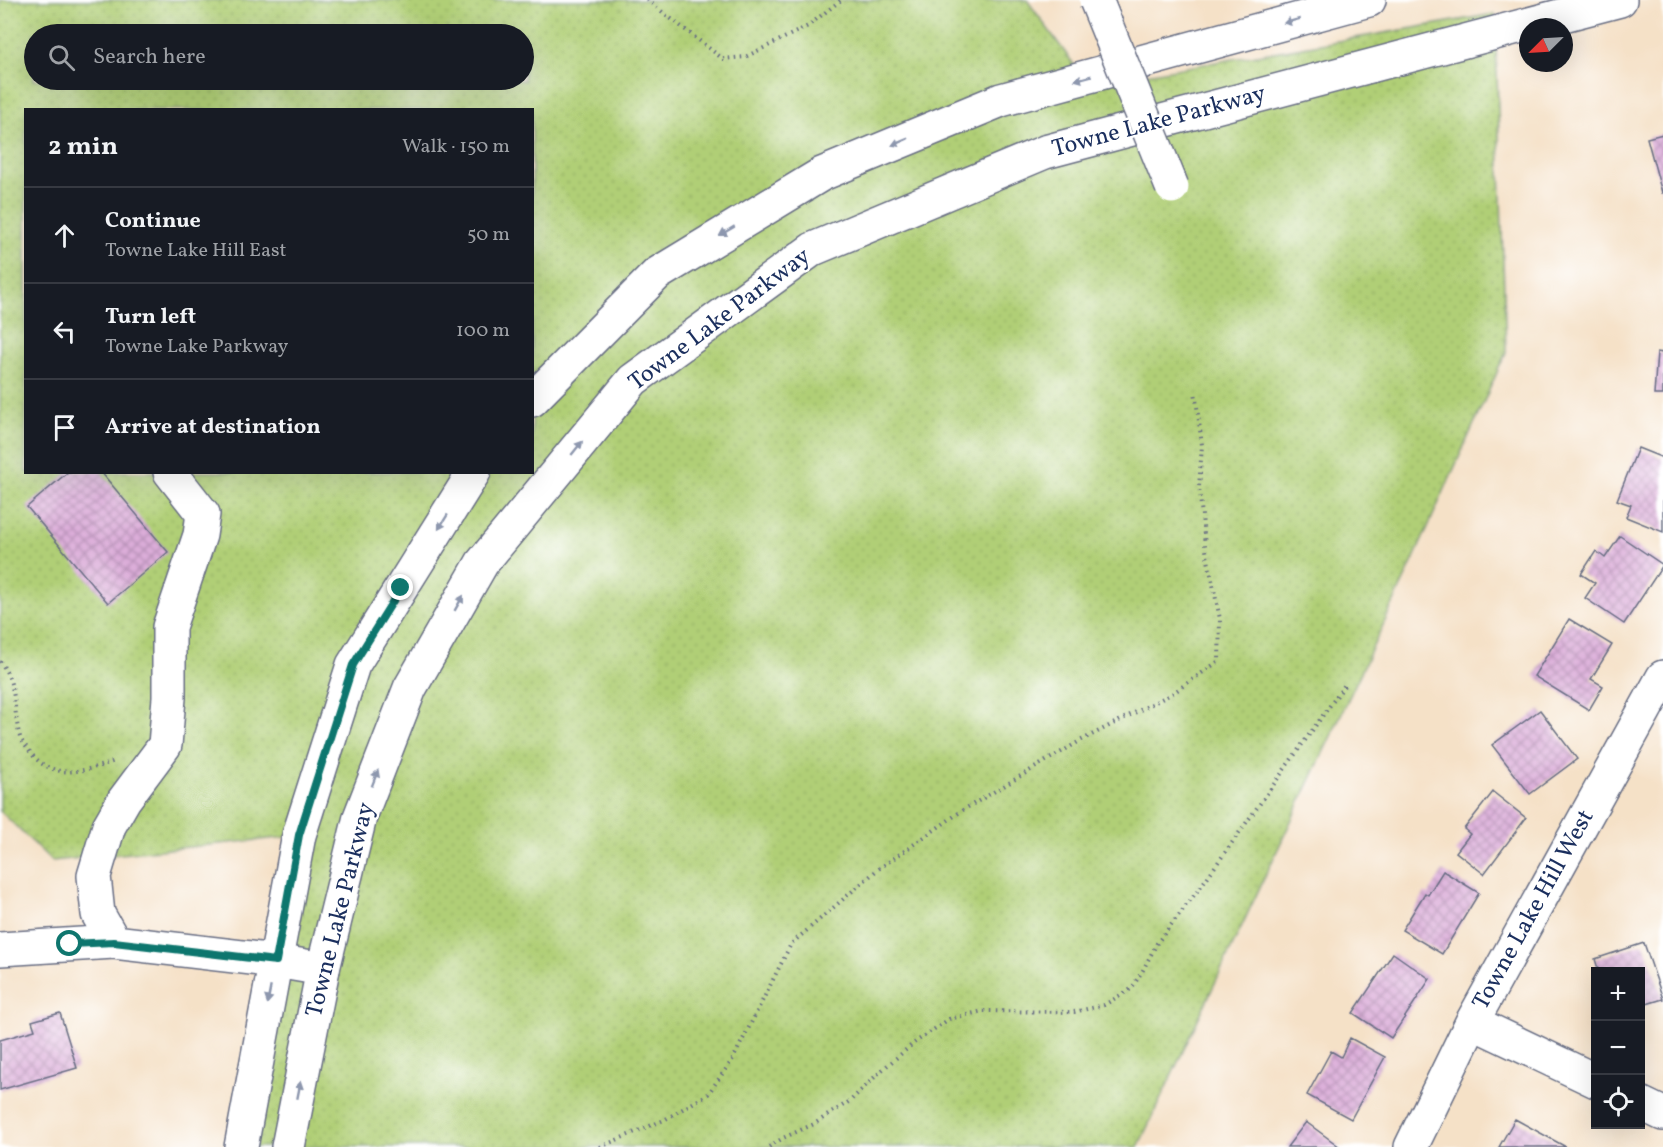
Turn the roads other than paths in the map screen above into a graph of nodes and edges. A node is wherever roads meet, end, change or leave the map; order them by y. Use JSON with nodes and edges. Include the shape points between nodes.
{"nodes":[{"id":1,"x":1096,"y":0,"type":"edge"},
{"id":2,"x":1369,"y":0,"type":"edge"},
{"id":3,"x":1620,"y":0,"type":"edge"},
{"id":4,"x":1172,"y":187,"type":"dead end"},
{"id":5,"x":534,"y":398,"type":"edge"},
{"id":6,"x":172,"y":474,"type":"edge"},
{"id":7,"x":473,"y":474,"type":"edge"},
{"id":8,"x":1663,"y":676,"type":"edge"},
{"id":9,"x":114,"y":942,"type":"junction"},
{"id":10,"x":0,"y":949,"type":"edge"},
{"id":11,"x":276,"y":961,"type":"junction"},
{"id":12,"x":323,"y":969,"type":"junction"},
{"id":13,"x":1472,"y":1022,"type":"junction"},
{"id":14,"x":1591,"y":1079,"type":"edge"},
{"id":15,"x":1645,"y":1105,"type":"edge"},
{"id":16,"x":1663,"y":1114,"type":"edge"},
{"id":17,"x":241,"y":1147,"type":"edge"},
{"id":18,"x":288,"y":1147,"type":"edge"},
{"id":19,"x":1411,"y":1147,"type":"edge"}],
"edges":[{"from":1,"to":4,"type":"main road","bridge":true},
{"from":2,"to":5,"type":"main road","one_way":true,"via":[[1001,100],[822,174],[657,274]]},
{"from":12,"to":3,"type":"main road","name":"Towne Lake Parkway","one_way":true,"via":[[360,818],[410,688],[482,563],[633,380],[813,249],[1045,152]]},
{"from":6,"to":9,"type":"main road","via":[[203,514],[200,535],[169,627],[165,745],[109,826],[94,876],[98,914]]},
{"from":7,"to":11,"type":"main road","name":"Towne Lake Parkway","one_way":true,"via":[[353,665],[299,835]]},
{"from":8,"to":13,"type":"main road","name":"Towne Lake Hill West"},
{"from":9,"to":10,"type":"main road"},
{"from":9,"to":11,"type":"main road"},
{"from":11,"to":12,"type":"main road"},
{"from":11,"to":17,"type":"main road","name":"Towne Lake Parkway","one_way":true},
{"from":18,"to":12,"type":"main road","name":"Towne Lake Parkway","one_way":true},
{"from":13,"to":14,"type":"main road"},
{"from":13,"to":19,"type":"main road","name":"Towne Lake Hill West"},
{"from":15,"to":16,"type":"main road"}]}
